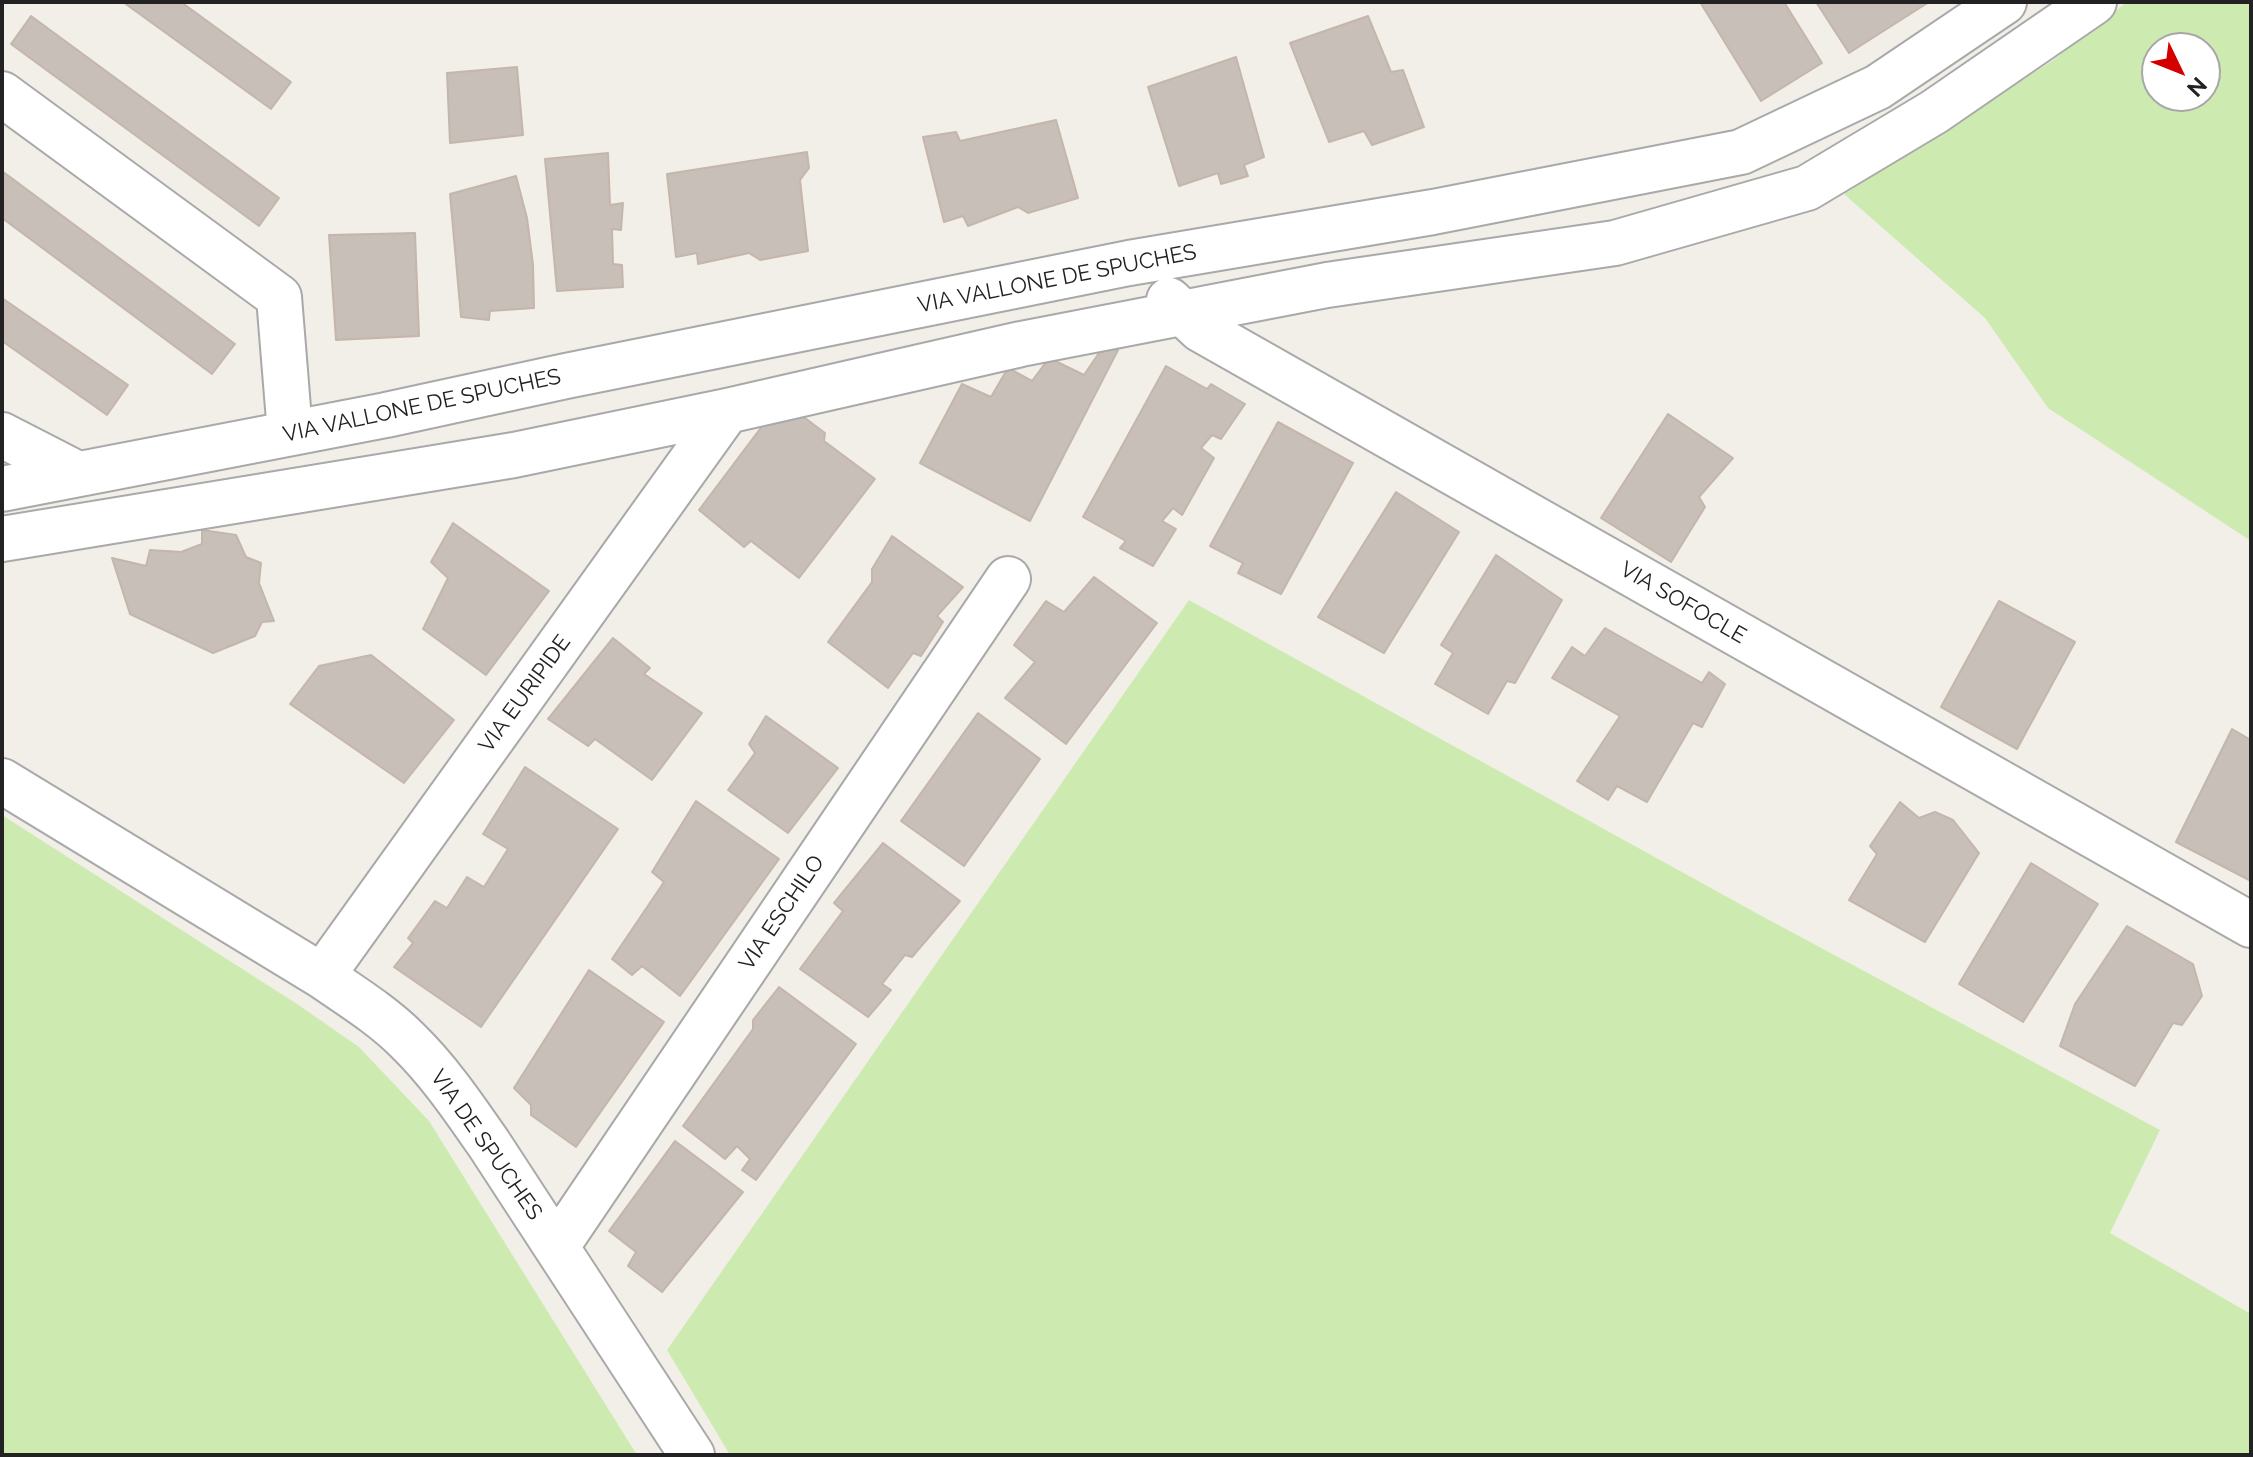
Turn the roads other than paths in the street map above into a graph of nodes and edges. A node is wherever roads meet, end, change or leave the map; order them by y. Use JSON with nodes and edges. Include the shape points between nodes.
{"nodes":[{"id":1,"x":2004,"y":2,"type":"edge"},
{"id":2,"x":2094,"y":2,"type":"edge"},
{"id":3,"x":2,"y":94,"type":"edge"},
{"id":4,"x":1129,"y":263,"type":"junction"},
{"id":5,"x":1182,"y":313,"type":"junction"},
{"id":6,"x":727,"y":411,"type":"junction"},
{"id":7,"x":290,"y":433,"type":"junction"},
{"id":8,"x":2,"y":435,"type":"edge"},
{"id":9,"x":78,"y":474,"type":"junction"},
{"id":10,"x":2,"y":489,"type":"edge"},
{"id":11,"x":2,"y":524,"type":"edge"},
{"id":12,"x":2,"y":539,"type":"edge"},
{"id":13,"x":1008,"y":579,"type":"dead end"},
{"id":14,"x":2,"y":781,"type":"edge"},
{"id":15,"x":2251,"y":925,"type":"edge"},
{"id":16,"x":322,"y":976,"type":"junction"},
{"id":17,"x":557,"y":1246,"type":"junction"},
{"id":18,"x":692,"y":1455,"type":"edge"}],
"edges":[{"from":1,"to":4,"type":"street","name":"VIA VALLONE DE SPUCHES","via":[[1878,87],[1741,152],[1433,212]]},
{"from":2,"to":5,"type":"street","via":[[1934,112],[1807,188],[1615,243],[1327,285]]},
{"from":3,"to":7,"type":"street","via":[[279,297]]},
{"from":4,"to":5,"type":"street","name":"VIA SOFOCLE"},
{"from":4,"to":7,"type":"street","name":"VIA VALLONE DE SPUCHES"},
{"from":5,"to":6,"type":"street"},
{"from":5,"to":15,"type":"street","name":"VIA SOFOCLE","via":[[1200,329]]},
{"from":6,"to":12,"type":"street","via":[[514,455]]},
{"from":6,"to":16,"type":"street","name":"VIA EURIPIDE"},
{"from":7,"to":9,"type":"street","name":"VIA VALLONE DE SPUCHES"},
{"from":8,"to":9,"type":"street"},
{"from":9,"to":10,"type":"street","name":"VIA VALLONE DE SPUCHES"},
{"from":9,"to":11,"type":"street","name":"VIA VALLONE DE SPUCHES"},
{"from":13,"to":17,"type":"street","name":"VIA ESCHILO"},
{"from":14,"to":16,"type":"street","name":"VIA DE SPUCHES"},
{"from":16,"to":17,"type":"street","name":"VIA DE SPUCHES","via":[[407,1040],[454,1093]]},
{"from":17,"to":18,"type":"street","name":"VIA DE SPUCHES"}]}
